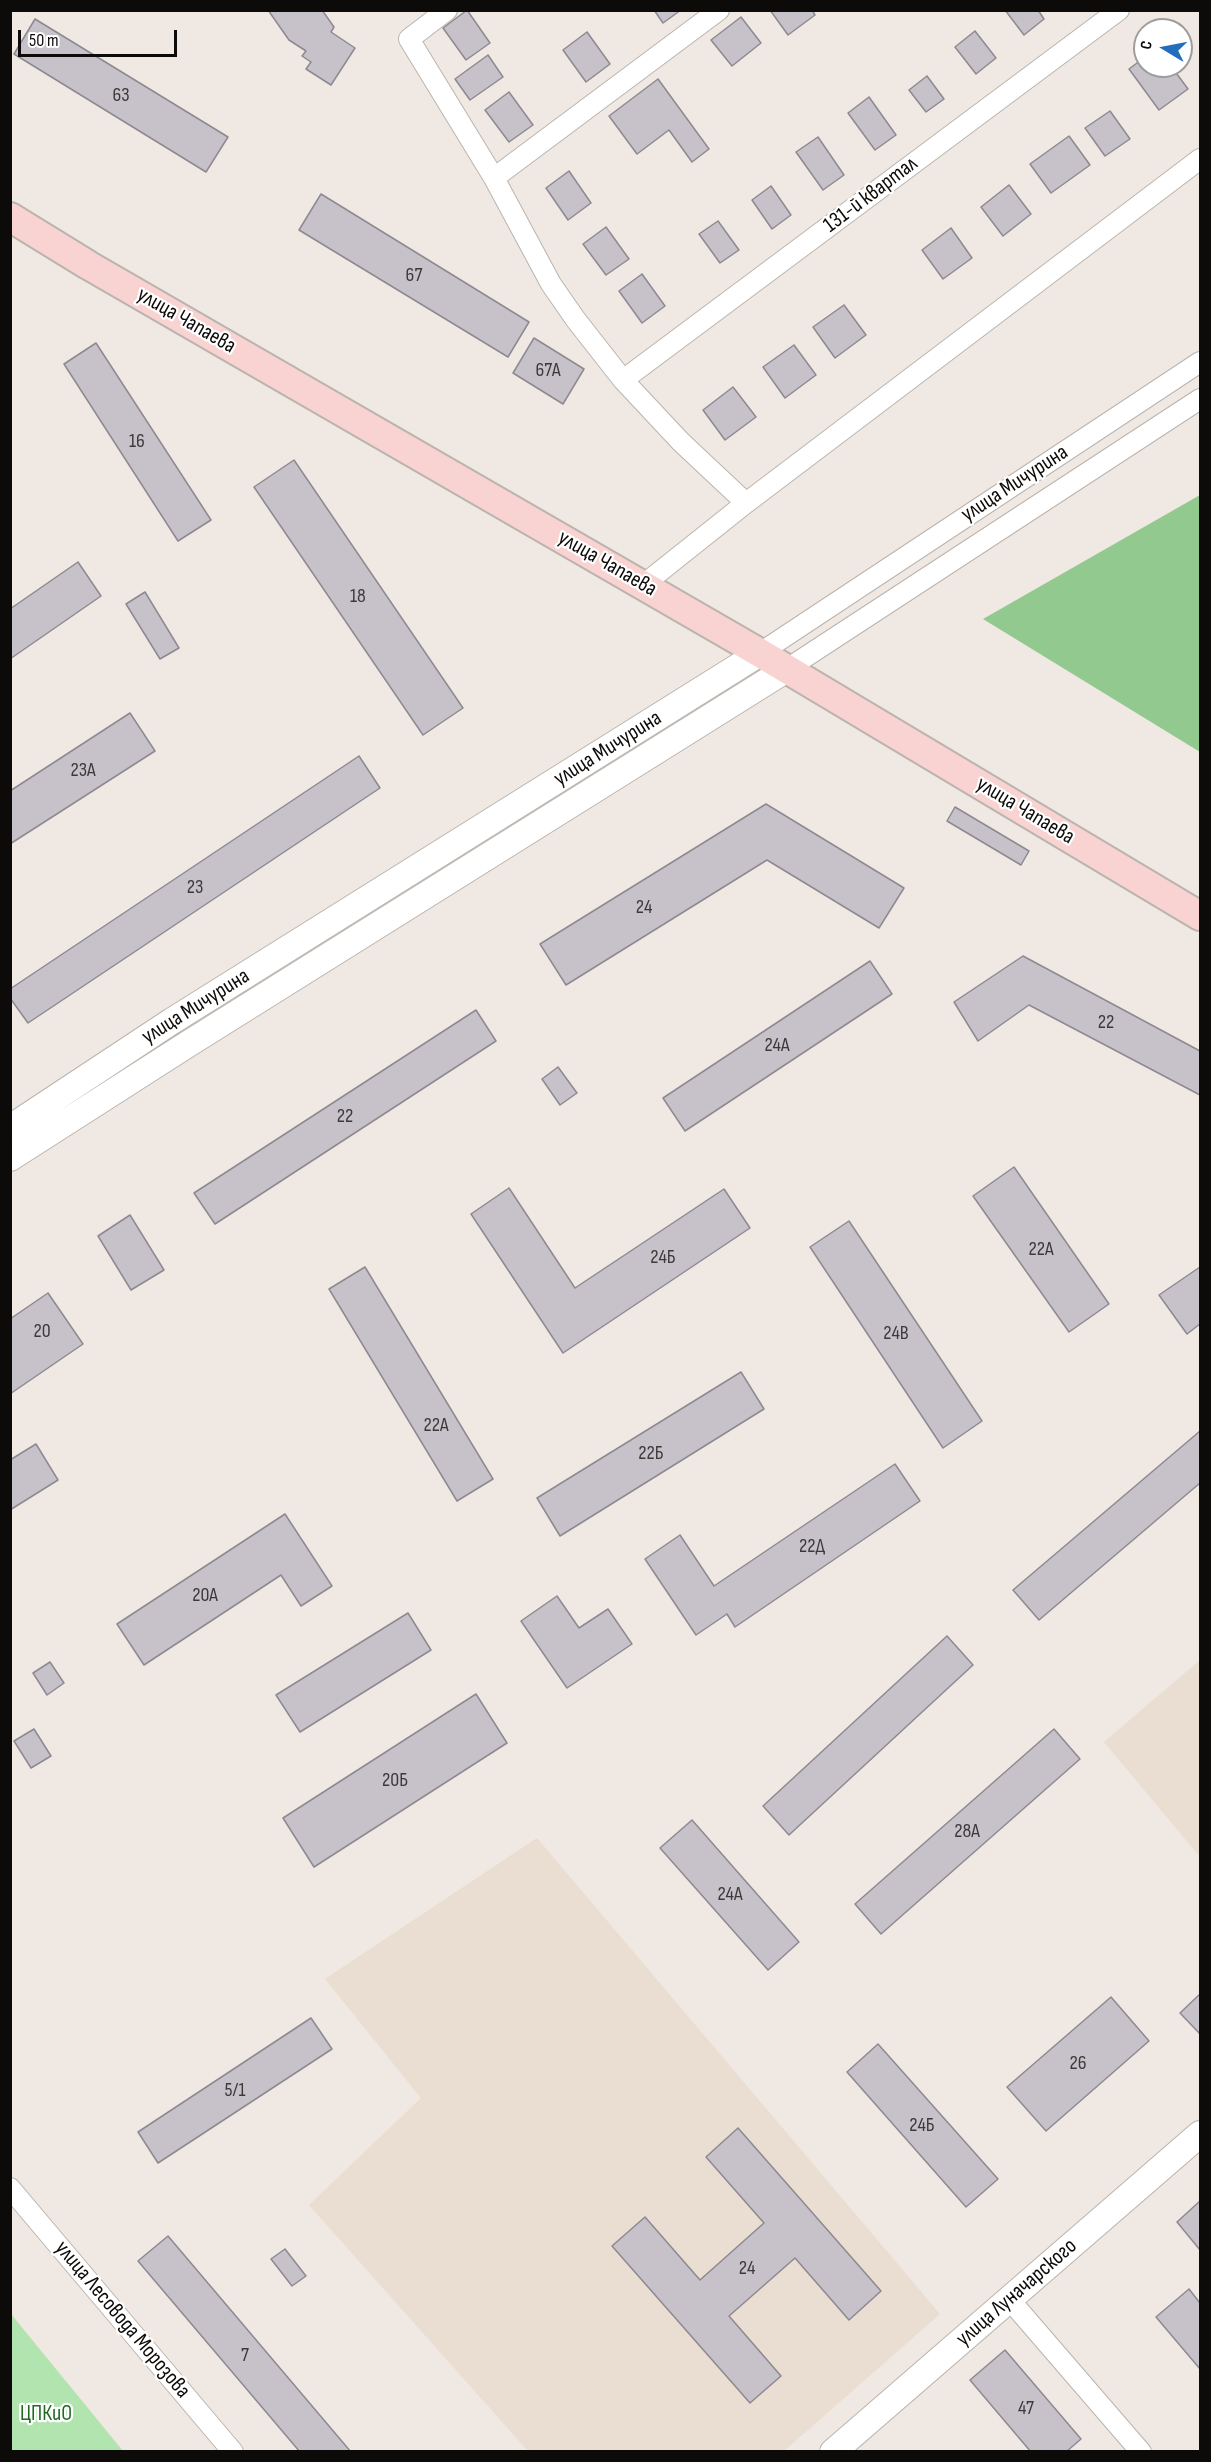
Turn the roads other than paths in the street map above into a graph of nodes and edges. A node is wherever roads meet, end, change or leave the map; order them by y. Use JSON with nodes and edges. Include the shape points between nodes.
{"nodes":[{"id":1,"x":447,"y":10,"type":"edge"},
{"id":2,"x":719,"y":10,"type":"edge"},
{"id":3,"x":1119,"y":10,"type":"edge"},
{"id":4,"x":1200,"y":159,"type":"edge"},
{"id":5,"x":494,"y":178,"type":"junction"},
{"id":6,"x":10,"y":217,"type":"edge"},
{"id":7,"x":1200,"y":362,"type":"edge"},
{"id":8,"x":623,"y":380,"type":"junction"},
{"id":9,"x":1200,"y":399,"type":"edge"},
{"id":10,"x":746,"y":503,"type":"junction"},
{"id":11,"x":643,"y":585,"type":"junction"},
{"id":12,"x":760,"y":653,"type":"junction"},
{"id":13,"x":787,"y":669,"type":"junction"},
{"id":14,"x":1200,"y":916,"type":"edge"},
{"id":15,"x":10,"y":1128,"type":"edge"},
{"id":16,"x":10,"y":1158,"type":"edge"},
{"id":17,"x":1200,"y":2134,"type":"edge"},
{"id":18,"x":10,"y":2188,"type":"edge"},
{"id":19,"x":1010,"y":2299,"type":"junction"},
{"id":20,"x":233,"y":2451,"type":"edge"},
{"id":21,"x":833,"y":2451,"type":"edge"},
{"id":22,"x":1141,"y":2451,"type":"edge"}],
"edges":[{"from":1,"to":5,"type":"street","via":[[409,39]]},
{"from":2,"to":5,"type":"street"},
{"from":3,"to":8,"type":"street","name":"131-й квартал"},
{"from":4,"to":10,"type":"street"},
{"from":5,"to":8,"type":"street","via":[[560,298]]},
{"from":6,"to":11,"type":"main road","name":"улица Чапаева"},
{"from":7,"to":12,"type":"street","name":"улица Мичурина"},
{"from":8,"to":10,"type":"street"},
{"from":9,"to":13,"type":"street","name":"улица Мичурина"},
{"from":10,"to":11,"type":"street"},
{"from":11,"to":12,"type":"main road","name":"улица Чапаева"},
{"from":12,"to":13,"type":"main road","name":"улица Чапаева"},
{"from":12,"to":15,"type":"street","name":"улица Мичурина","via":[[172,1021]]},
{"from":13,"to":14,"type":"main road","name":"улица Чапаева"},
{"from":13,"to":16,"type":"street","name":"улица Мичурина"},
{"from":17,"to":19,"type":"street","name":"улица Луначарского"},
{"from":18,"to":20,"type":"street","name":"улица Лесовода Морозова"},
{"from":19,"to":21,"type":"street","name":"улица Луначарского"},
{"from":19,"to":22,"type":"street"}]}
